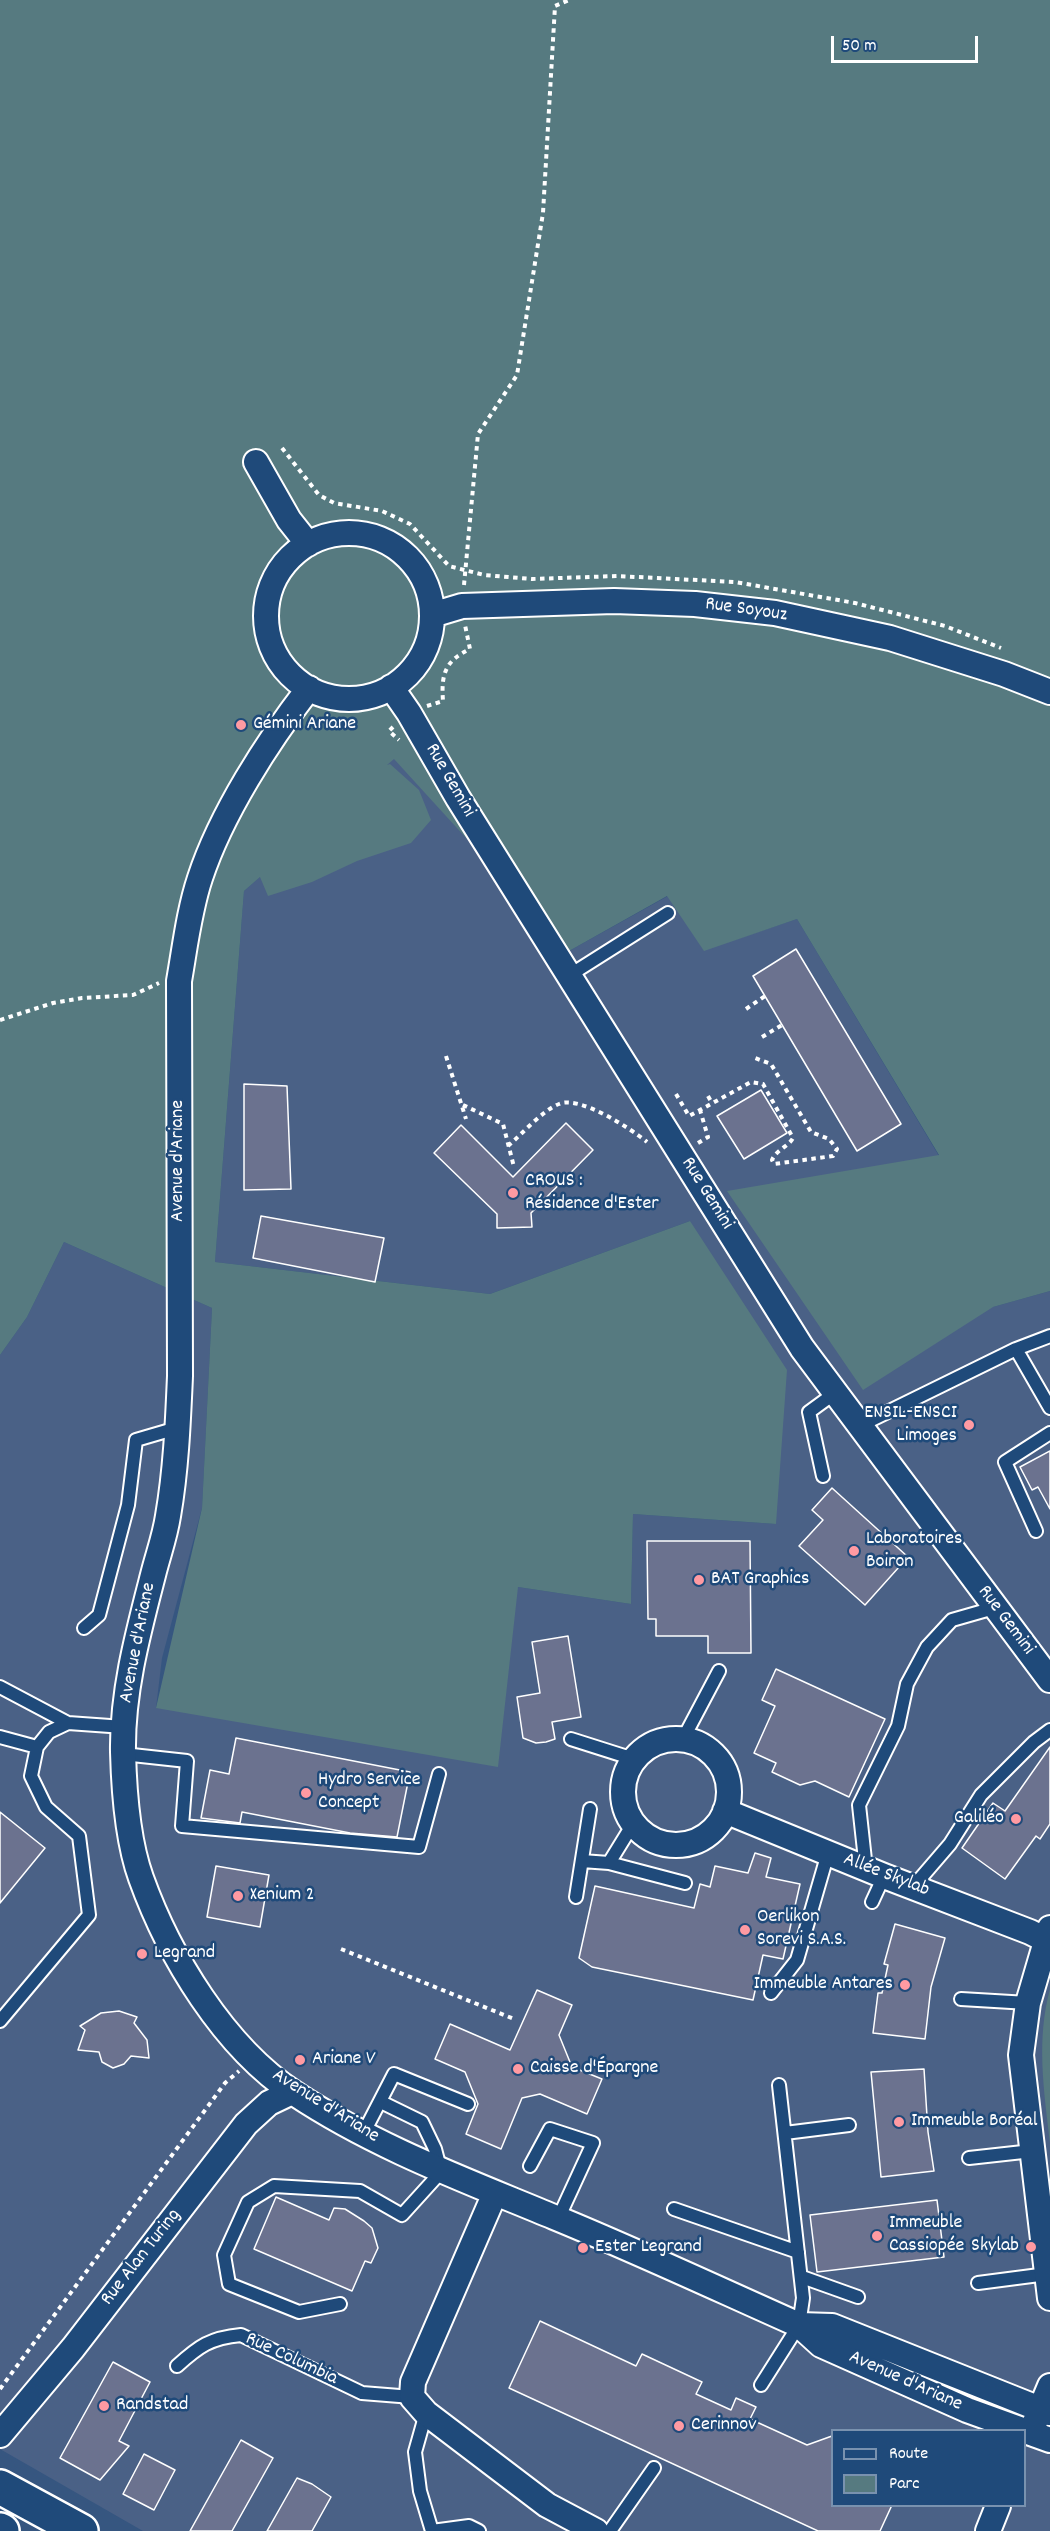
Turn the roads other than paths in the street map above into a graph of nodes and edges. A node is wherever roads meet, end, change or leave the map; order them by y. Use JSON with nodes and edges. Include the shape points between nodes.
{"nodes":[{"id":1,"x":256,"y":462,"type":"dead end"},
{"id":2,"x":308,"y":544,"type":"junction"},
{"id":3,"x":432,"y":615,"type":"junction"},
{"id":4,"x":391,"y":687,"type":"junction"},
{"id":5,"x":309,"y":688,"type":"junction"},
{"id":6,"x":1050,"y":692,"type":"edge"},
{"id":7,"x":668,"y":913,"type":"dead end"},
{"id":8,"x":570,"y":975,"type":"junction"},
{"id":9,"x":1050,"y":1336,"type":"edge"},
{"id":10,"x":1016,"y":1349,"type":"junction"},
{"id":11,"x":835,"y":1393,"type":"junction"},
{"id":12,"x":1050,"y":1408,"type":"edge"},
{"id":13,"x":859,"y":1426,"type":"junction"},
{"id":14,"x":177,"y":1428,"type":"junction"},
{"id":15,"x":1050,"y":1433,"type":"edge"},
{"id":16,"x":823,"y":1476,"type":"dead end"},
{"id":17,"x":1036,"y":1531,"type":"dead end"},
{"id":18,"x":994,"y":1608,"type":"junction"},
{"id":19,"x":84,"y":1628,"type":"dead end"},
{"id":20,"x":719,"y":1671,"type":"dead end"},
{"id":21,"x":1050,"y":1680,"type":"edge"},
{"id":22,"x":0,"y":1687,"type":"edge"},
{"id":23,"x":68,"y":1723,"type":"junction"},
{"id":24,"x":124,"y":1727,"type":"junction"},
{"id":25,"x":1050,"y":1730,"type":"edge"},
{"id":26,"x":0,"y":1737,"type":"edge"},
{"id":27,"x":571,"y":1739,"type":"dead end"},
{"id":28,"x":683,"y":1739,"type":"junction"},
{"id":29,"x":37,"y":1747,"type":"junction"},
{"id":30,"x":123,"y":1754,"type":"junction"},
{"id":31,"x":634,"y":1759,"type":"junction"},
{"id":32,"x":439,"y":1774,"type":"dead end"},
{"id":33,"x":590,"y":1809,"type":"dead end"},
{"id":34,"x":725,"y":1811,"type":"junction"},
{"id":35,"x":633,"y":1824,"type":"junction"},
{"id":36,"x":828,"y":1853,"type":"junction"},
{"id":37,"x":582,"y":1861,"type":"junction"},
{"id":38,"x":609,"y":1863,"type":"junction"},
{"id":39,"x":875,"y":1872,"type":"junction"},
{"id":40,"x":685,"y":1883,"type":"dead end"},
{"id":41,"x":913,"y":1887,"type":"junction"},
{"id":42,"x":576,"y":1897,"type":"dead end"},
{"id":43,"x":873,"y":1902,"type":"dead end"},
{"id":44,"x":1048,"y":1934,"type":"edge"},
{"id":45,"x":771,"y":1993,"type":"dead end"},
{"id":46,"x":962,"y":1999,"type":"dead end"},
{"id":47,"x":1028,"y":2003,"type":"junction"},
{"id":48,"x":0,"y":2021,"type":"edge"},
{"id":49,"x":779,"y":2085,"type":"dead end"},
{"id":50,"x":292,"y":2092,"type":"junction"},
{"id":51,"x":381,"y":2102,"type":"junction"},
{"id":52,"x":468,"y":2104,"type":"dead end"},
{"id":53,"x":849,"y":2125,"type":"dead end"},
{"id":54,"x":784,"y":2133,"type":"junction"},
{"id":55,"x":363,"y":2134,"type":"junction"},
{"id":56,"x":1032,"y":2151,"type":"junction"},
{"id":57,"x":969,"y":2158,"type":"dead end"},
{"id":58,"x":530,"y":2166,"type":"dead end"},
{"id":59,"x":441,"y":2172,"type":"junction"},
{"id":60,"x":495,"y":2193,"type":"junction"},
{"id":61,"x":674,"y":2209,"type":"dead end"},
{"id":62,"x":558,"y":2219,"type":"junction"},
{"id":63,"x":798,"y":2252,"type":"junction"},
{"id":64,"x":1047,"y":2274,"type":"junction"},
{"id":65,"x":802,"y":2277,"type":"junction"},
{"id":66,"x":978,"y":2283,"type":"dead end"},
{"id":67,"x":858,"y":2297,"type":"dead end"},
{"id":68,"x":1050,"y":2298,"type":"edge"},
{"id":69,"x":339,"y":2304,"type":"dead end"},
{"id":70,"x":799,"y":2325,"type":"junction"},
{"id":71,"x":177,"y":2366,"type":"dead end"},
{"id":72,"x":761,"y":2385,"type":"dead end"},
{"id":73,"x":1050,"y":2386,"type":"edge"},
{"id":74,"x":419,"y":2405,"type":"junction"},
{"id":75,"x":1046,"y":2411,"type":"edge"},
{"id":76,"x":1010,"y":2429,"type":"edge"},
{"id":77,"x":0,"y":2435,"type":"edge"},
{"id":78,"x":1035,"y":2440,"type":"edge"},
{"id":79,"x":654,"y":2468,"type":"dead end"},
{"id":80,"x":0,"y":2487,"type":"edge"},
{"id":81,"x":997,"y":2507,"type":"edge"},
{"id":82,"x":81,"y":2531,"type":"edge"},
{"id":83,"x":479,"y":2531,"type":"edge"},
{"id":84,"x":596,"y":2531,"type":"edge"},
{"id":85,"x":610,"y":2531,"type":"edge"},
{"id":86,"x":988,"y":2531,"type":"edge"}],
"edges":[{"from":1,"to":2,"type":"street","via":[[289,520]]},
{"from":2,"to":3,"type":"street","via":[[350,533],[391,544],[421,574]]},
{"from":2,"to":5,"type":"street","via":[[278,574],[267,616],[278,658]]},
{"from":3,"to":4,"type":"street","via":[[421,657]]},
{"from":3,"to":6,"type":"street","name":"Rue Soyouz","via":[[462,606],[614,601],[695,604],[775,613],[890,638]]},
{"from":4,"to":5,"type":"street","via":[[350,699]]},
{"from":4,"to":8,"type":"street","name":"Rue Gemini"},
{"from":5,"to":14,"type":"street","name":"Avenue d'Ariane","via":[[232,807],[205,868],[187,931],[179,981]]},
{"from":7,"to":8,"type":"lane"},
{"from":8,"to":11,"type":"street","name":"Rue Gemini","via":[[802,1348]]},
{"from":9,"to":10,"type":"lane"},
{"from":10,"to":12,"type":"lane"},
{"from":10,"to":13,"type":"lane"},
{"from":11,"to":13,"type":"street","name":"Rue Gemini"},
{"from":11,"to":16,"type":"lane","via":[[809,1412]]},
{"from":13,"to":18,"type":"street","name":"Rue Gemini"},
{"from":14,"to":19,"type":"lane","via":[[136,1440],[128,1505],[99,1615]]},
{"from":14,"to":24,"type":"street","name":"Avenue d'Ariane","via":[[168,1517],[132,1656]]},
{"from":15,"to":17,"type":"lane","via":[[1005,1461]]},
{"from":18,"to":21,"type":"street","name":"Rue Gemini"},
{"from":18,"to":39,"type":"lane","via":[[952,1620],[927,1647],[907,1684],[898,1726],[859,1805]]},
{"from":20,"to":28,"type":"lane"},
{"from":22,"to":23,"type":"lane"},
{"from":23,"to":24,"type":"lane"},
{"from":23,"to":29,"type":"lane","via":[[49,1732]]},
{"from":24,"to":30,"type":"street","name":"Avenue d'Ariane"},
{"from":25,"to":41,"type":"lane","via":[[981,1795],[950,1844]]},
{"from":26,"to":29,"type":"lane"},
{"from":27,"to":31,"type":"lane"},
{"from":28,"to":31,"type":"street","via":[[665,1740]]},
{"from":28,"to":34,"type":"street","via":[[711,1752],[722,1765],[728,1780]]},
{"from":29,"to":48,"type":"lane","via":[[31,1776],[46,1807],[79,1836],[89,1915]]},
{"from":30,"to":32,"type":"lane","via":[[187,1761],[182,1826],[419,1847]]},
{"from":30,"to":50,"type":"street","name":"Avenue d'Ariane","via":[[128,1814],[140,1876],[169,1945],[252,2060]]},
{"from":31,"to":35,"type":"street","via":[[623,1791],[625,1808]]},
{"from":33,"to":37,"type":"lane"},
{"from":34,"to":35,"type":"street","via":[[706,1836],[691,1843],[659,1843]]},
{"from":34,"to":36,"type":"street","name":"Allée Skylab"},
{"from":35,"to":38,"type":"lane"},
{"from":36,"to":39,"type":"street","name":"Allée Skylab"},
{"from":36,"to":45,"type":"lane","via":[[797,1960]]},
{"from":37,"to":38,"type":"lane"},
{"from":37,"to":42,"type":"lane"},
{"from":38,"to":40,"type":"lane"},
{"from":39,"to":41,"type":"street","name":"Allée Skylab"},
{"from":39,"to":43,"type":"lane"},
{"from":41,"to":44,"type":"street","name":"Allée Skylab","via":[[1030,1932]]},
{"from":44,"to":47,"type":"street"},
{"from":46,"to":47,"type":"lane"},
{"from":47,"to":56,"type":"street","via":[[1021,2055]]},
{"from":49,"to":54,"type":"lane"},
{"from":50,"to":55,"type":"street","name":"Avenue d'Ariane"},
{"from":50,"to":77,"type":"street","name":"Rue Alan Turing","via":[[269,2103],[246,2124],[73,2348]]},
{"from":51,"to":52,"type":"lane","via":[[394,2074]]},
{"from":51,"to":55,"type":"lane"},
{"from":51,"to":59,"type":"lane","via":[[422,2122]]},
{"from":53,"to":54,"type":"lane"},
{"from":54,"to":63,"type":"lane"},
{"from":55,"to":59,"type":"street","name":"Avenue d'Ariane"},
{"from":56,"to":57,"type":"lane"},
{"from":56,"to":64,"type":"street"},
{"from":58,"to":62,"type":"lane","via":[[549,2129],[593,2143]]},
{"from":59,"to":60,"type":"street","name":"Avenue d'Ariane"},
{"from":59,"to":69,"type":"lane","via":[[402,2215],[360,2191],[274,2186],[248,2202],[224,2255],[230,2284],[299,2312]]},
{"from":60,"to":62,"type":"street","name":"Avenue d'Ariane"},
{"from":60,"to":74,"type":"street","via":[[413,2382]]},
{"from":61,"to":63,"type":"lane"},
{"from":62,"to":70,"type":"street","name":"Avenue d'Ariane"},
{"from":63,"to":65,"type":"lane"},
{"from":64,"to":66,"type":"lane"},
{"from":64,"to":68,"type":"street"},
{"from":65,"to":67,"type":"lane"},
{"from":65,"to":70,"type":"lane","via":[[804,2298]]},
{"from":70,"to":72,"type":"lane"},
{"from":70,"to":75,"type":"street","name":"Avenue d'Ariane","via":[[832,2326]]},
{"from":70,"to":76,"type":"street","name":"Avenue d'Ariane","via":[[821,2345]]},
{"from":71,"to":74,"type":"lane","name":"Rue Columbia","via":[[200,2346],[219,2337],[241,2335],[362,2393]]},
{"from":73,"to":75,"type":"street"},
{"from":74,"to":83,"type":"lane","via":[[415,2452],[420,2491],[432,2531],[469,2526]]},
{"from":74,"to":84,"type":"street","via":[[547,2505]]},
{"from":75,"to":78,"type":"street"},
{"from":79,"to":85,"type":"lane"},
{"from":80,"to":82,"type":"main road"},
{"from":81,"to":86,"type":"street"}]}
